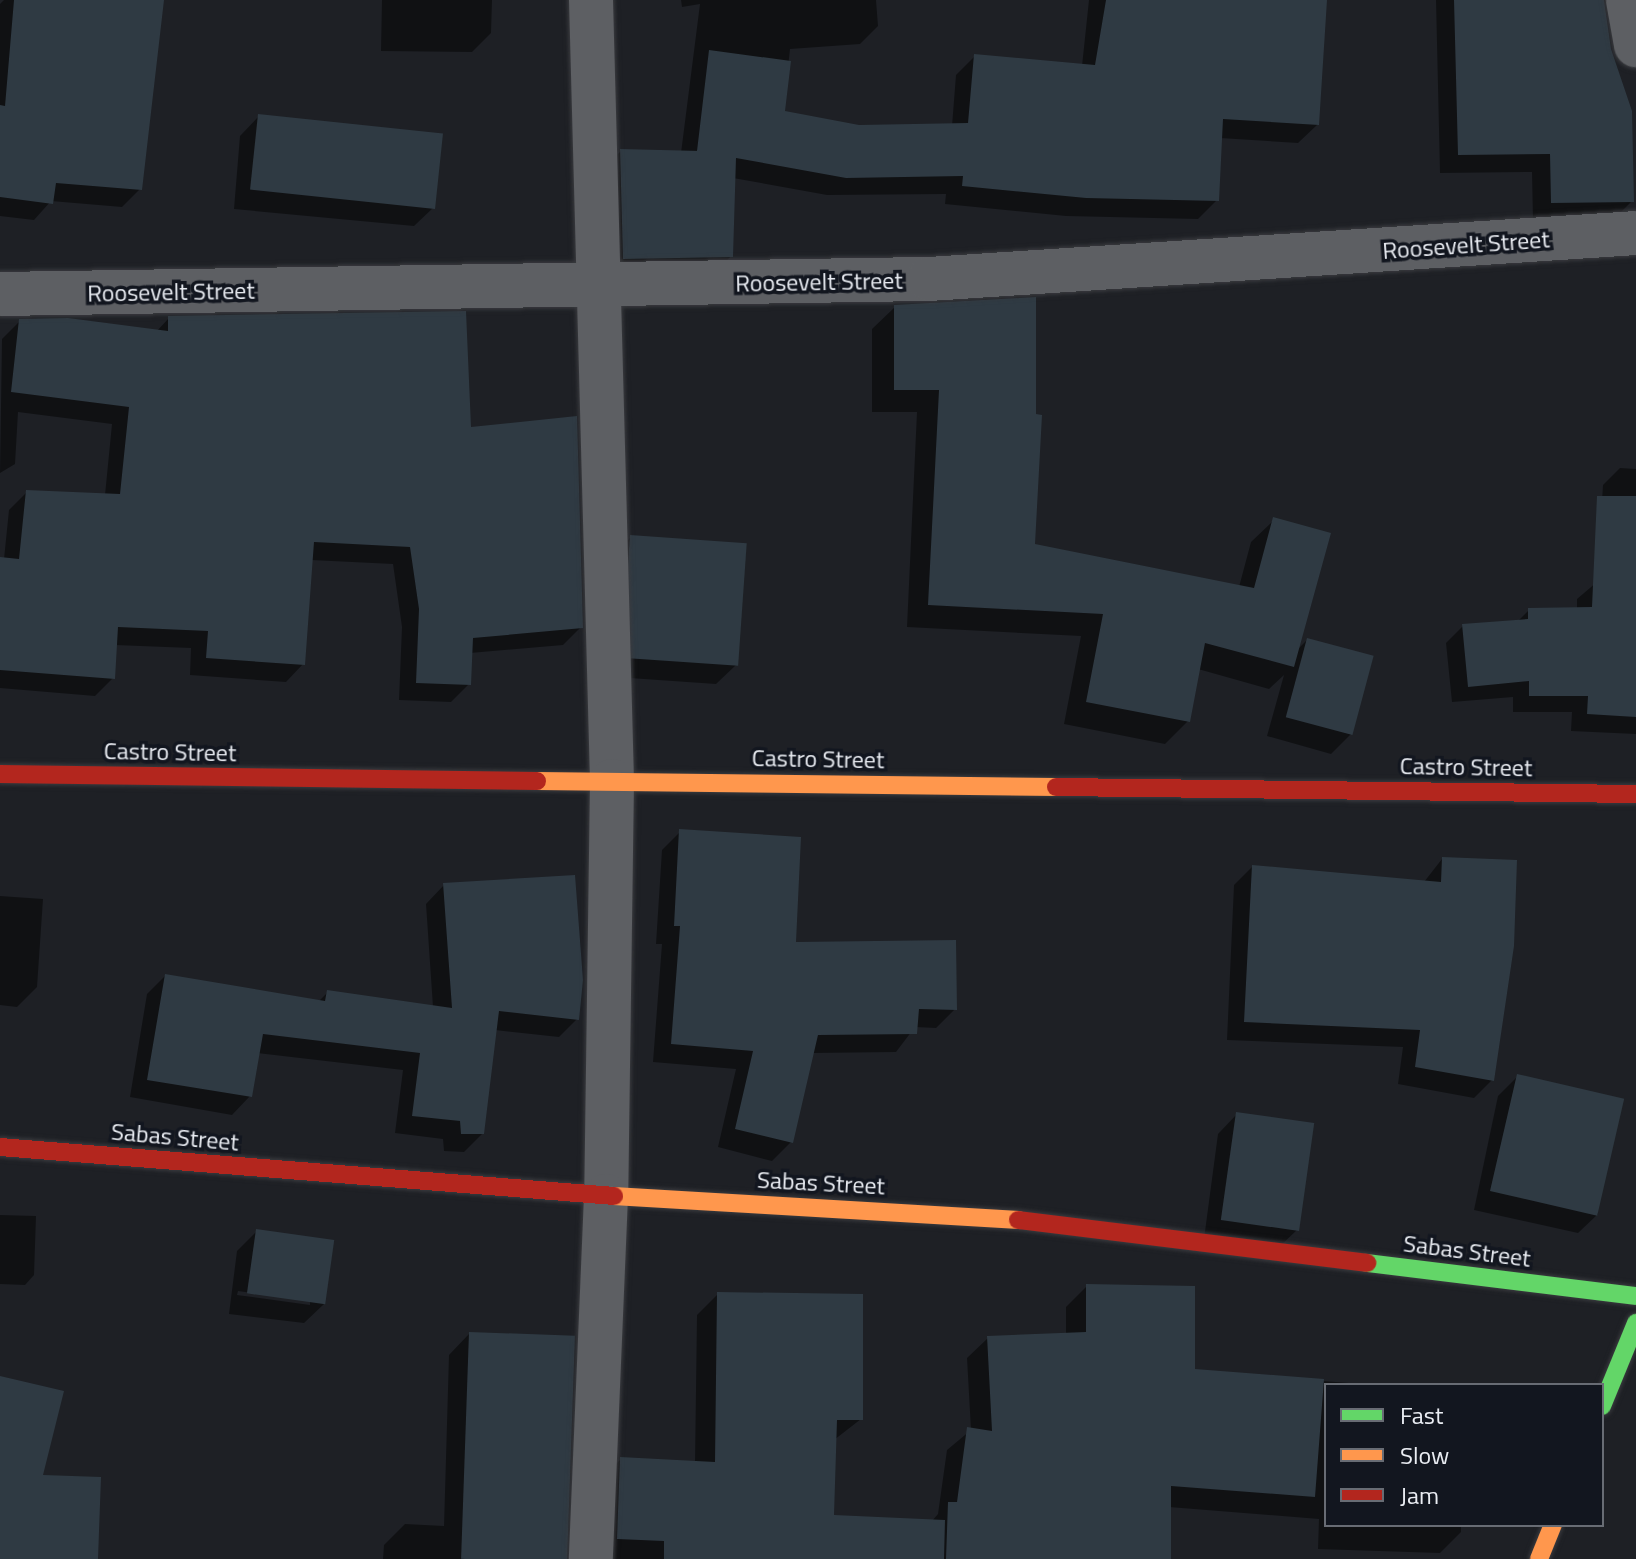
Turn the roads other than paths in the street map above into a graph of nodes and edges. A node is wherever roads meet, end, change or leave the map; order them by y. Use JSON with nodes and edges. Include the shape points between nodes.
{"nodes":[{"id":1,"x":591,"y":0,"type":"edge"},
{"id":2,"x":1628,"y":0,"type":"edge"},
{"id":3,"x":1636,"y":45,"type":"edge"},
{"id":4,"x":1636,"y":233,"type":"edge"},
{"id":5,"x":596,"y":288,"type":"junction"},
{"id":6,"x":0,"y":294,"type":"edge"},
{"id":7,"x":0,"y":774,"type":"edge"},
{"id":8,"x":612,"y":781,"type":"junction"},
{"id":9,"x":1636,"y":794,"type":"edge"},
{"id":10,"x":0,"y":1147,"type":"edge"},
{"id":11,"x":606,"y":1196,"type":"junction"},
{"id":12,"x":1636,"y":1296,"type":"edge"},
{"id":13,"x":1636,"y":1323,"type":"edge"},
{"id":14,"x":1604,"y":1401,"type":"edge"},
{"id":15,"x":1552,"y":1527,"type":"edge"},
{"id":16,"x":591,"y":1559,"type":"edge"},
{"id":17,"x":1539,"y":1559,"type":"edge"}],
"edges":[{"from":1,"to":5,"type":"street"},
{"from":2,"to":3,"type":"street"},
{"from":4,"to":5,"type":"street","name":"Roosevelt Street","via":[[944,279]]},
{"from":5,"to":6,"type":"street","name":"Roosevelt Street"},
{"from":5,"to":8,"type":"street"},
{"from":7,"to":8,"type":"street","name":"Castro Street"},
{"from":8,"to":9,"type":"street","name":"Castro Street"},
{"from":8,"to":11,"type":"street"},
{"from":10,"to":11,"type":"street","name":"Sabas Street"},
{"from":11,"to":12,"type":"street","name":"Sabas Street","via":[[985,1216]]},
{"from":11,"to":16,"type":"street"},
{"from":13,"to":14,"type":"street"},
{"from":15,"to":17,"type":"street"}]}
